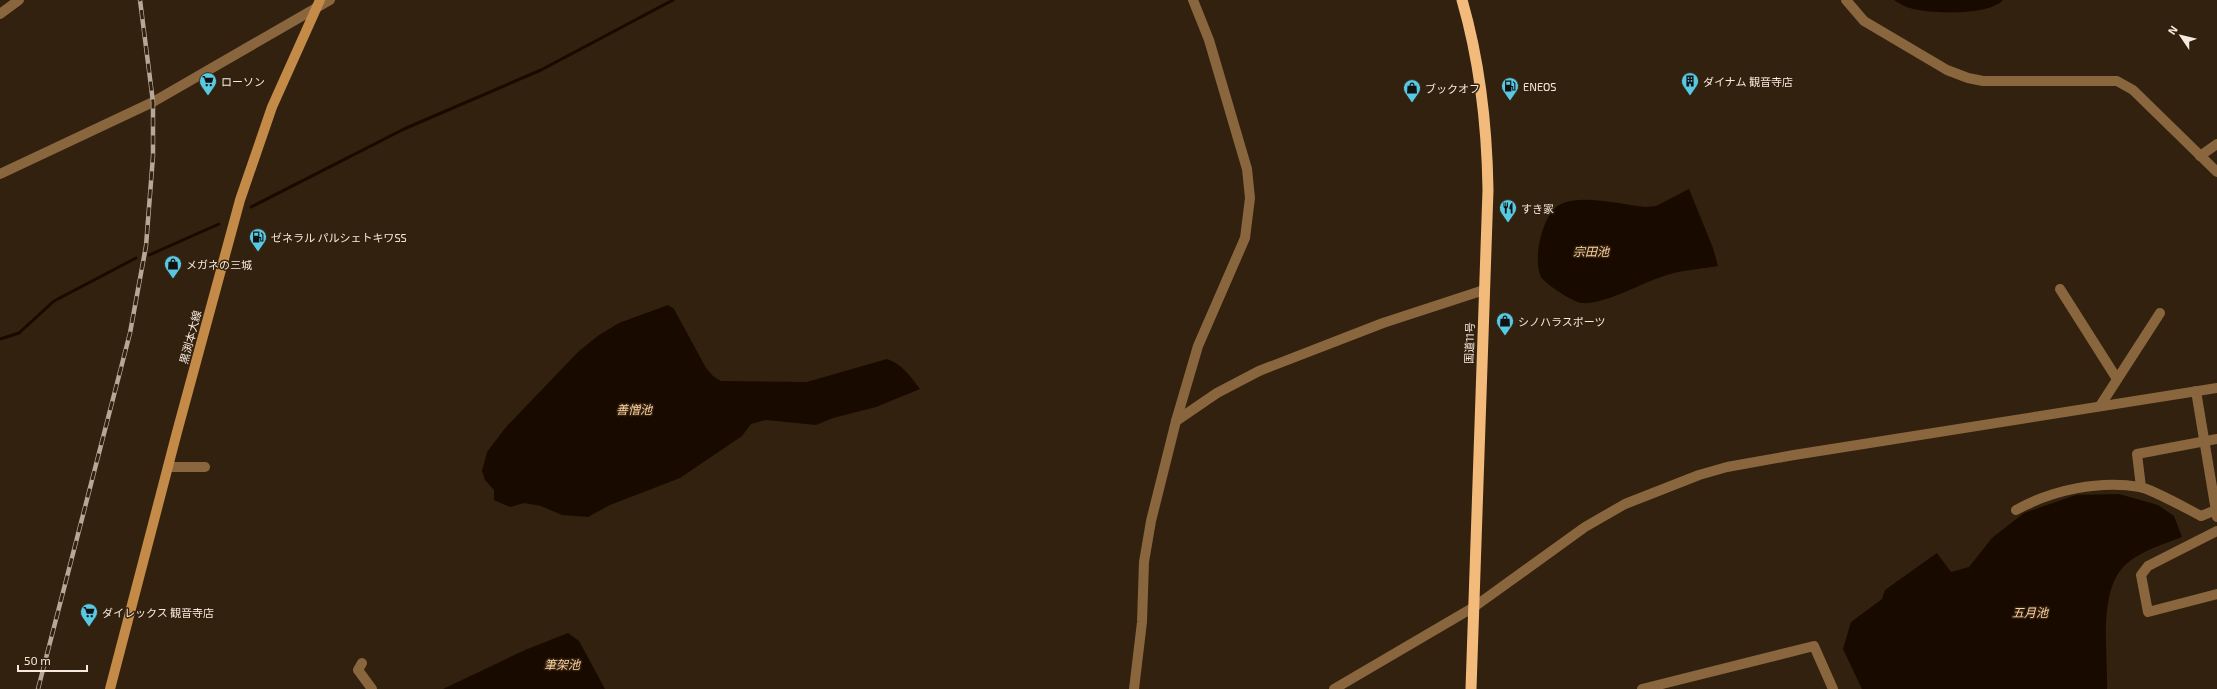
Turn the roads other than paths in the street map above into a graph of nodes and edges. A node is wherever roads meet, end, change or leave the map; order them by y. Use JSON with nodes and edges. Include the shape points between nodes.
{"nodes":[{"id":1,"x":19,"y":0,"type":"edge"},
{"id":2,"x":330,"y":0,"type":"edge"},
{"id":3,"x":1193,"y":0,"type":"edge"},
{"id":4,"x":1462,"y":0,"type":"edge"},
{"id":5,"x":1846,"y":0,"type":"edge"},
{"id":6,"x":318,"y":5,"type":"edge"},
{"id":7,"x":0,"y":14,"type":"edge"},
{"id":8,"x":2217,"y":144,"type":"edge"},
{"id":9,"x":2200,"y":156,"type":"junction"},
{"id":10,"x":2217,"y":172,"type":"edge"},
{"id":11,"x":0,"y":174,"type":"edge"},
{"id":12,"x":2060,"y":289,"type":"dead end"},
{"id":13,"x":1484,"y":290,"type":"junction"},
{"id":14,"x":2160,"y":313,"type":"dead end"},
{"id":15,"x":2117,"y":378,"type":"junction"},
{"id":16,"x":2217,"y":388,"type":"edge"},
{"id":17,"x":2196,"y":391,"type":"junction"},
{"id":18,"x":2100,"y":406,"type":"junction"},
{"id":19,"x":1176,"y":421,"type":"junction"},
{"id":20,"x":2217,"y":439,"type":"edge"},
{"id":21,"x":2204,"y":441,"type":"junction"},
{"id":22,"x":168,"y":467,"type":"junction"},
{"id":23,"x":205,"y":467,"type":"dead end"},
{"id":24,"x":2141,"y":488,"type":"junction"},
{"id":25,"x":2215,"y":489,"type":"edge"},
{"id":26,"x":2016,"y":510,"type":"dead end"},
{"id":27,"x":2216,"y":513,"type":"edge"},
{"id":28,"x":2217,"y":531,"type":"edge"},
{"id":29,"x":2217,"y":594,"type":"edge"},
{"id":30,"x":1474,"y":607,"type":"junction"},
{"id":31,"x":362,"y":663,"type":"dead end"},
{"id":32,"x":110,"y":689,"type":"edge"},
{"id":33,"x":372,"y":689,"type":"edge"},
{"id":34,"x":1134,"y":689,"type":"edge"},
{"id":35,"x":1334,"y":689,"type":"edge"},
{"id":36,"x":1471,"y":689,"type":"edge"},
{"id":37,"x":1642,"y":689,"type":"edge"},
{"id":38,"x":1833,"y":689,"type":"edge"}],
"edges":[{"from":1,"to":7,"type":"street"},
{"from":2,"to":6,"type":"street"},
{"from":3,"to":19,"type":"street","via":[[1209,40],[1247,169],[1250,198],[1245,238],[1198,346]]},
{"from":4,"to":13,"type":"highway","name":"国道11号","via":[[1478,75],[1487,154]]},
{"from":5,"to":9,"type":"street","via":[[1864,21],[1947,70],[1968,78],[1983,81],[2118,81],[2132,90]]},
{"from":6,"to":11,"type":"street","via":[[154,102]]},
{"from":6,"to":22,"type":"main road","name":"黒渕本大線","via":[[272,107],[251,166]]},
{"from":8,"to":9,"type":"street"},
{"from":9,"to":10,"type":"street"},
{"from":12,"to":15,"type":"street"},
{"from":13,"to":19,"type":"street","via":[[1383,323],[1259,371],[1217,393]]},
{"from":13,"to":30,"type":"highway","name":"国道11号"},
{"from":14,"to":15,"type":"street"},
{"from":15,"to":18,"type":"street"},
{"from":16,"to":17,"type":"street"},
{"from":17,"to":18,"type":"street"},
{"from":17,"to":21,"type":"street"},
{"from":18,"to":30,"type":"street","via":[[1794,455],[1727,467],[1699,475],[1632,501],[1585,527]]},
{"from":19,"to":34,"type":"street","via":[[1151,521],[1144,562],[1142,622]]},
{"from":20,"to":21,"type":"street"},
{"from":21,"to":24,"type":"street","via":[[2137,454]]},
{"from":21,"to":25,"type":"street"},
{"from":22,"to":23,"type":"street"},
{"from":22,"to":32,"type":"main road","name":"黒渕本大線"},
{"from":24,"to":26,"type":"street","via":[[2105,486],[2066,490],[2034,500]]},
{"from":24,"to":27,"type":"street","via":[[2201,516]]},
{"from":25,"to":27,"type":"street"},
{"from":28,"to":29,"type":"street","via":[[2148,566],[2141,575],[2148,612]]},
{"from":30,"to":35,"type":"street"},
{"from":30,"to":36,"type":"highway","name":"国道11号"},
{"from":31,"to":33,"type":"street","via":[[358,670]]},
{"from":37,"to":38,"type":"street","via":[[1814,646]]}]}
